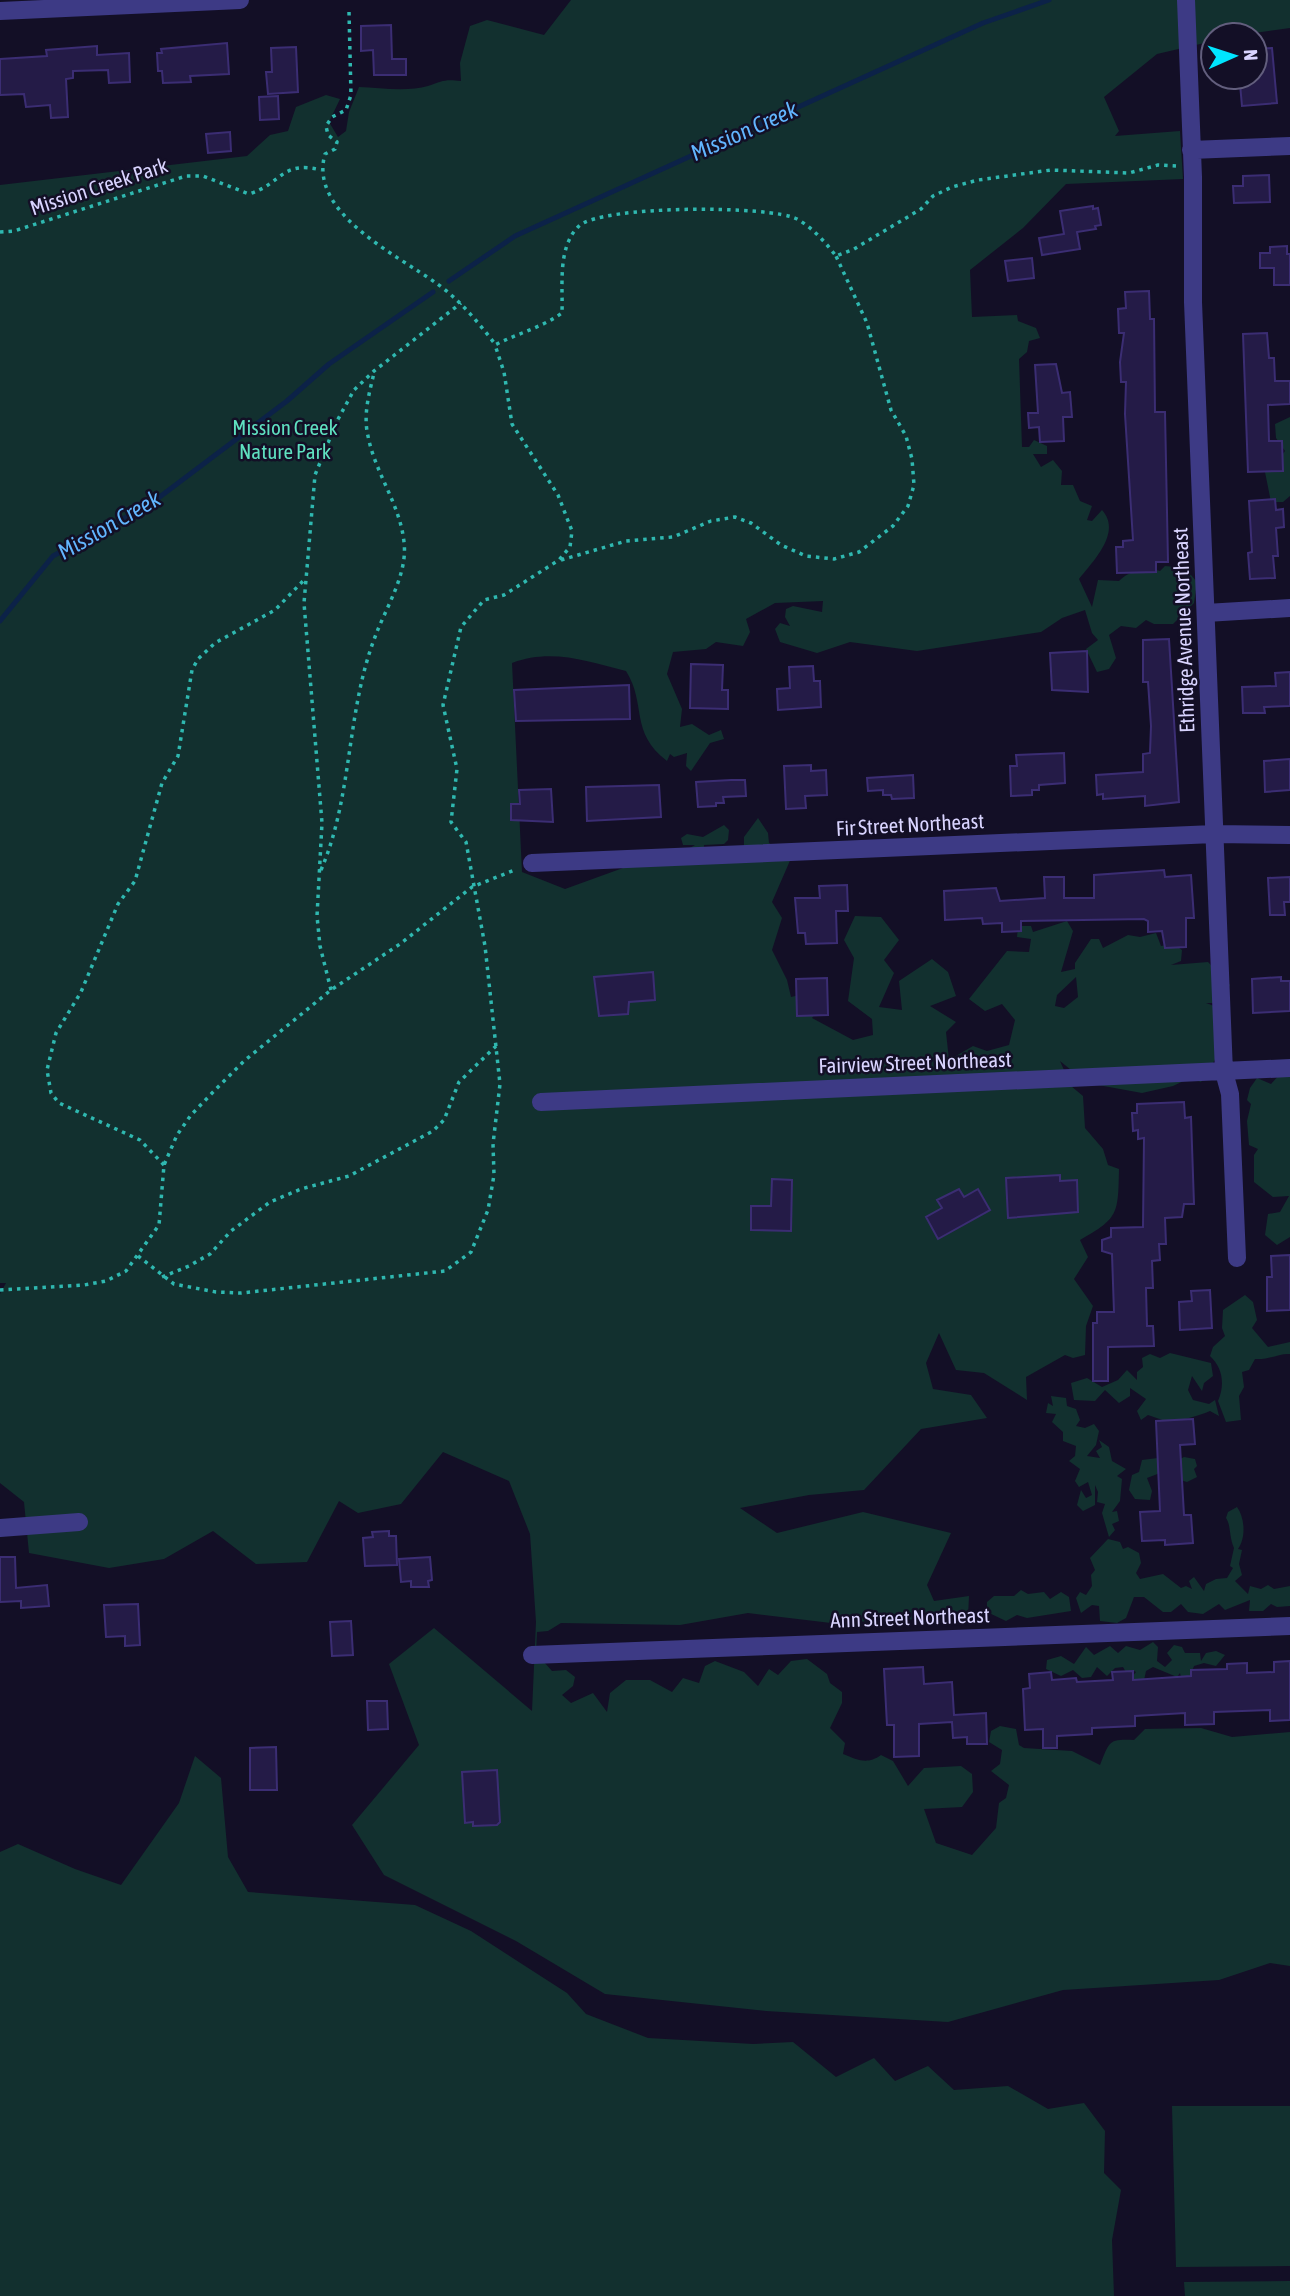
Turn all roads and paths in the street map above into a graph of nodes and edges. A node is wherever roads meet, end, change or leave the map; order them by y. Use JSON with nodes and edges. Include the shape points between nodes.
{"nodes":[{"id":1,"x":240,"y":0,"type":"edge"},
{"id":2,"x":1186,"y":0,"type":"edge"},
{"id":3,"x":0,"y":11,"type":"edge"},
{"id":4,"x":349,"y":12,"type":"dead end"},
{"id":5,"x":1290,"y":146,"type":"edge"},
{"id":6,"x":1191,"y":150,"type":"junction"},
{"id":7,"x":1182,"y":167,"type":"dead end"},
{"id":8,"x":321,"y":170,"type":"junction"},
{"id":9,"x":0,"y":232,"type":"edge"},
{"id":10,"x":836,"y":256,"type":"junction"},
{"id":11,"x":461,"y":303,"type":"junction"},
{"id":12,"x":495,"y":345,"type":"junction"},
{"id":13,"x":374,"y":371,"type":"junction"},
{"id":14,"x":559,"y":560,"type":"junction"},
{"id":15,"x":306,"y":578,"type":"junction"},
{"id":16,"x":1290,"y":608,"type":"edge"},
{"id":17,"x":1206,"y":613,"type":"junction"},
{"id":18,"x":1214,"y":834,"type":"junction"},
{"id":19,"x":1290,"y":835,"type":"edge"},
{"id":20,"x":532,"y":863,"type":"joint"},
{"id":21,"x":320,"y":873,"type":"junction"},
{"id":22,"x":472,"y":887,"type":"junction"},
{"id":23,"x":331,"y":990,"type":"junction"},
{"id":24,"x":497,"y":1044,"type":"junction"},
{"id":25,"x":1290,"y":1068,"type":"edge"},
{"id":26,"x":1224,"y":1072,"type":"junction"},
{"id":27,"x":541,"y":1102,"type":"dead end"},
{"id":28,"x":164,"y":1165,"type":"junction"},
{"id":29,"x":138,"y":1256,"type":"junction"},
{"id":30,"x":1237,"y":1258,"type":"dead end"},
{"id":31,"x":162,"y":1277,"type":"junction"},
{"id":32,"x":0,"y":1290,"type":"edge"},
{"id":33,"x":79,"y":1522,"type":"dead end"},
{"id":34,"x":0,"y":1528,"type":"edge"},
{"id":35,"x":1290,"y":1626,"type":"edge"},
{"id":36,"x":532,"y":1655,"type":"dead end"}],
"edges":[{"from":1,"to":3,"type":"street"},
{"from":2,"to":6,"type":"street","name":"Ethridge Avenue Northeast"},
{"from":4,"to":8,"type":"path","via":[[351,96],[346,110],[326,126],[337,142],[326,154]]},
{"from":5,"to":6,"type":"street"},
{"from":6,"to":17,"type":"street","name":"Ethridge Avenue Northeast"},
{"from":7,"to":10,"type":"path","via":[[1158,165],[1129,173],[1089,174],[1051,170],[978,180],[933,196],[921,209]]},
{"from":8,"to":9,"type":"path","name":"Mission Creek Park","via":[[301,165],[283,171],[274,184],[249,194],[203,176],[186,176]]},
{"from":8,"to":11,"type":"path","via":[[336,204],[349,219],[380,247]]},
{"from":10,"to":12,"type":"path","via":[[796,218],[758,211],[637,210],[597,217],[580,225],[570,239],[561,279],[562,313],[544,326],[522,330]]},
{"from":10,"to":14,"type":"path","via":[[867,323],[891,410],[906,436],[912,459],[914,485],[908,506],[893,526],[859,552],[834,559],[806,556],[735,517],[673,537],[626,541]]},
{"from":11,"to":12,"type":"path"},
{"from":11,"to":13,"type":"path"},
{"from":12,"to":14,"type":"path","via":[[512,424],[558,495],[572,531],[570,547]]},
{"from":13,"to":15,"type":"path","via":[[354,390],[315,475]]},
{"from":13,"to":21,"type":"path","via":[[366,415],[368,435],[401,524],[404,561],[369,654],[352,726],[339,821]]},
{"from":14,"to":22,"type":"path","via":[[504,595],[484,600],[461,627],[443,705],[457,769],[452,822],[466,842]]},
{"from":15,"to":21,"type":"path","via":[[304,603],[322,823]]},
{"from":15,"to":28,"type":"path","via":[[275,610],[215,643],[198,659],[177,756],[162,783],[135,881],[118,904],[51,1050],[47,1070],[51,1093],[59,1103],[140,1140]]},
{"from":16,"to":17,"type":"street"},
{"from":17,"to":18,"type":"street","name":"Ethridge Avenue Northeast"},
{"from":18,"to":19,"type":"street","name":"Fir Street Northeast"},
{"from":18,"to":20,"type":"street","name":"Fir Street Northeast"},
{"from":18,"to":26,"type":"street","name":"Ethridge Avenue Northeast"},
{"from":20,"to":22,"type":"path"},
{"from":21,"to":23,"type":"path","via":[[320,946]]},
{"from":22,"to":23,"type":"path","via":[[409,938]]},
{"from":22,"to":24,"type":"path","via":[[485,946]]},
{"from":23,"to":28,"type":"path","via":[[244,1061],[191,1115]]},
{"from":24,"to":31,"type":"path","via":[[459,1082],[444,1120],[433,1131],[349,1177],[270,1202],[231,1231],[210,1254]]},
{"from":24,"to":31,"type":"path","via":[[500,1084],[488,1210],[471,1252],[445,1271],[241,1293],[193,1289]]},
{"from":25,"to":26,"type":"street","name":"Fairview Street Northeast"},
{"from":26,"to":27,"type":"street","name":"Fairview Street Northeast"},
{"from":26,"to":30,"type":"street","name":"Ethridge Avenue Northeast","via":[[1230,1094]]},
{"from":28,"to":29,"type":"path","via":[[159,1225]]},
{"from":29,"to":31,"type":"path"},
{"from":29,"to":32,"type":"path","via":[[126,1271],[106,1281]]},
{"from":33,"to":34,"type":"street"},
{"from":35,"to":36,"type":"street","name":"Ann Street Northeast"}]}
